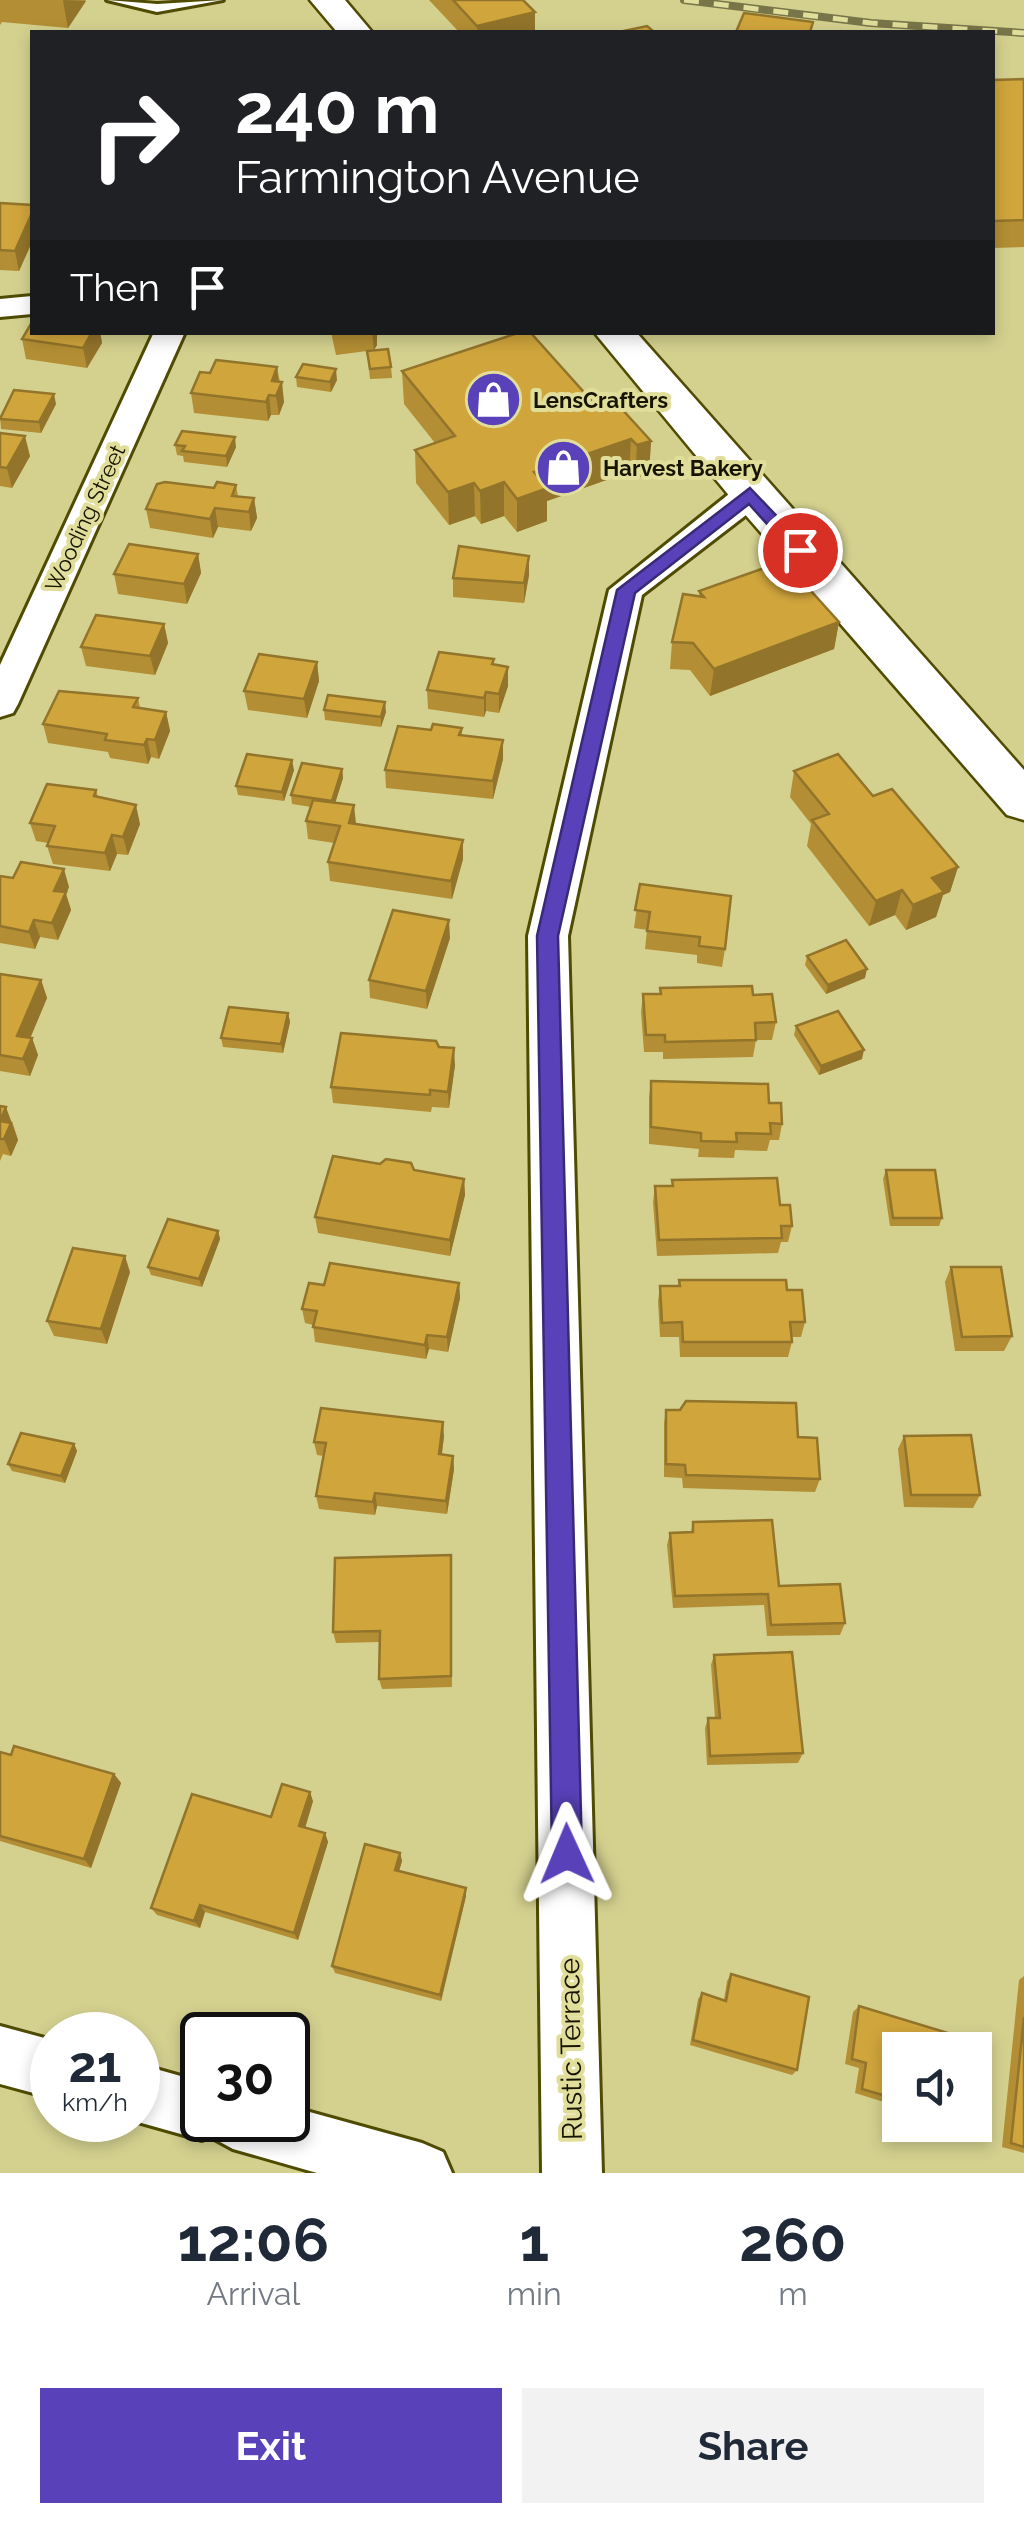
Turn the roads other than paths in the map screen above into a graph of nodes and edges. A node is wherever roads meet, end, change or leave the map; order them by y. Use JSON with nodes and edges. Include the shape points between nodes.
{"nodes":[{"id":1,"x":114,"y":0,"type":"edge"},
{"id":2,"x":177,"y":0,"type":"edge"},
{"id":3,"x":216,"y":0,"type":"edge"},
{"id":4,"x":326,"y":0,"type":"edge"},
{"id":5,"x":192,"y":4,"type":"junction"},
{"id":6,"x":352,"y":30,"type":"edge"},
{"id":7,"x":30,"y":305,"type":"edge"},
{"id":8,"x":0,"y":308,"type":"edge"},
{"id":9,"x":169,"y":335,"type":"edge"},
{"id":10,"x":617,"y":335,"type":"edge"},
{"id":11,"x":750,"y":494,"type":"junction"},
{"id":12,"x":0,"y":704,"type":"edge"},
{"id":13,"x":1024,"y":802,"type":"edge"},
{"id":14,"x":0,"y":2055,"type":"edge"},
{"id":15,"x":30,"y":2064,"type":"edge"},
{"id":16,"x":310,"y":2142,"type":"edge"},
{"id":17,"x":422,"y":2173,"type":"edge"},
{"id":18,"x":572,"y":2173,"type":"edge"}],
"edges":[{"from":1,"to":5,"type":"lane","via":[[157,8]]},
{"from":2,"to":5,"type":"lane"},
{"from":3,"to":5,"type":"lane"},
{"from":4,"to":6,"type":"highway"},
{"from":7,"to":8,"type":"street"},
{"from":9,"to":12,"type":"street","name":"Wooding Street"},
{"from":10,"to":11,"type":"highway"},
{"from":11,"to":13,"type":"highway"},
{"from":11,"to":18,"type":"street","name":"Rustic Terrace","via":[[626,590],[548,936]]},
{"from":14,"to":15,"type":"street"},
{"from":16,"to":17,"type":"street"}]}
